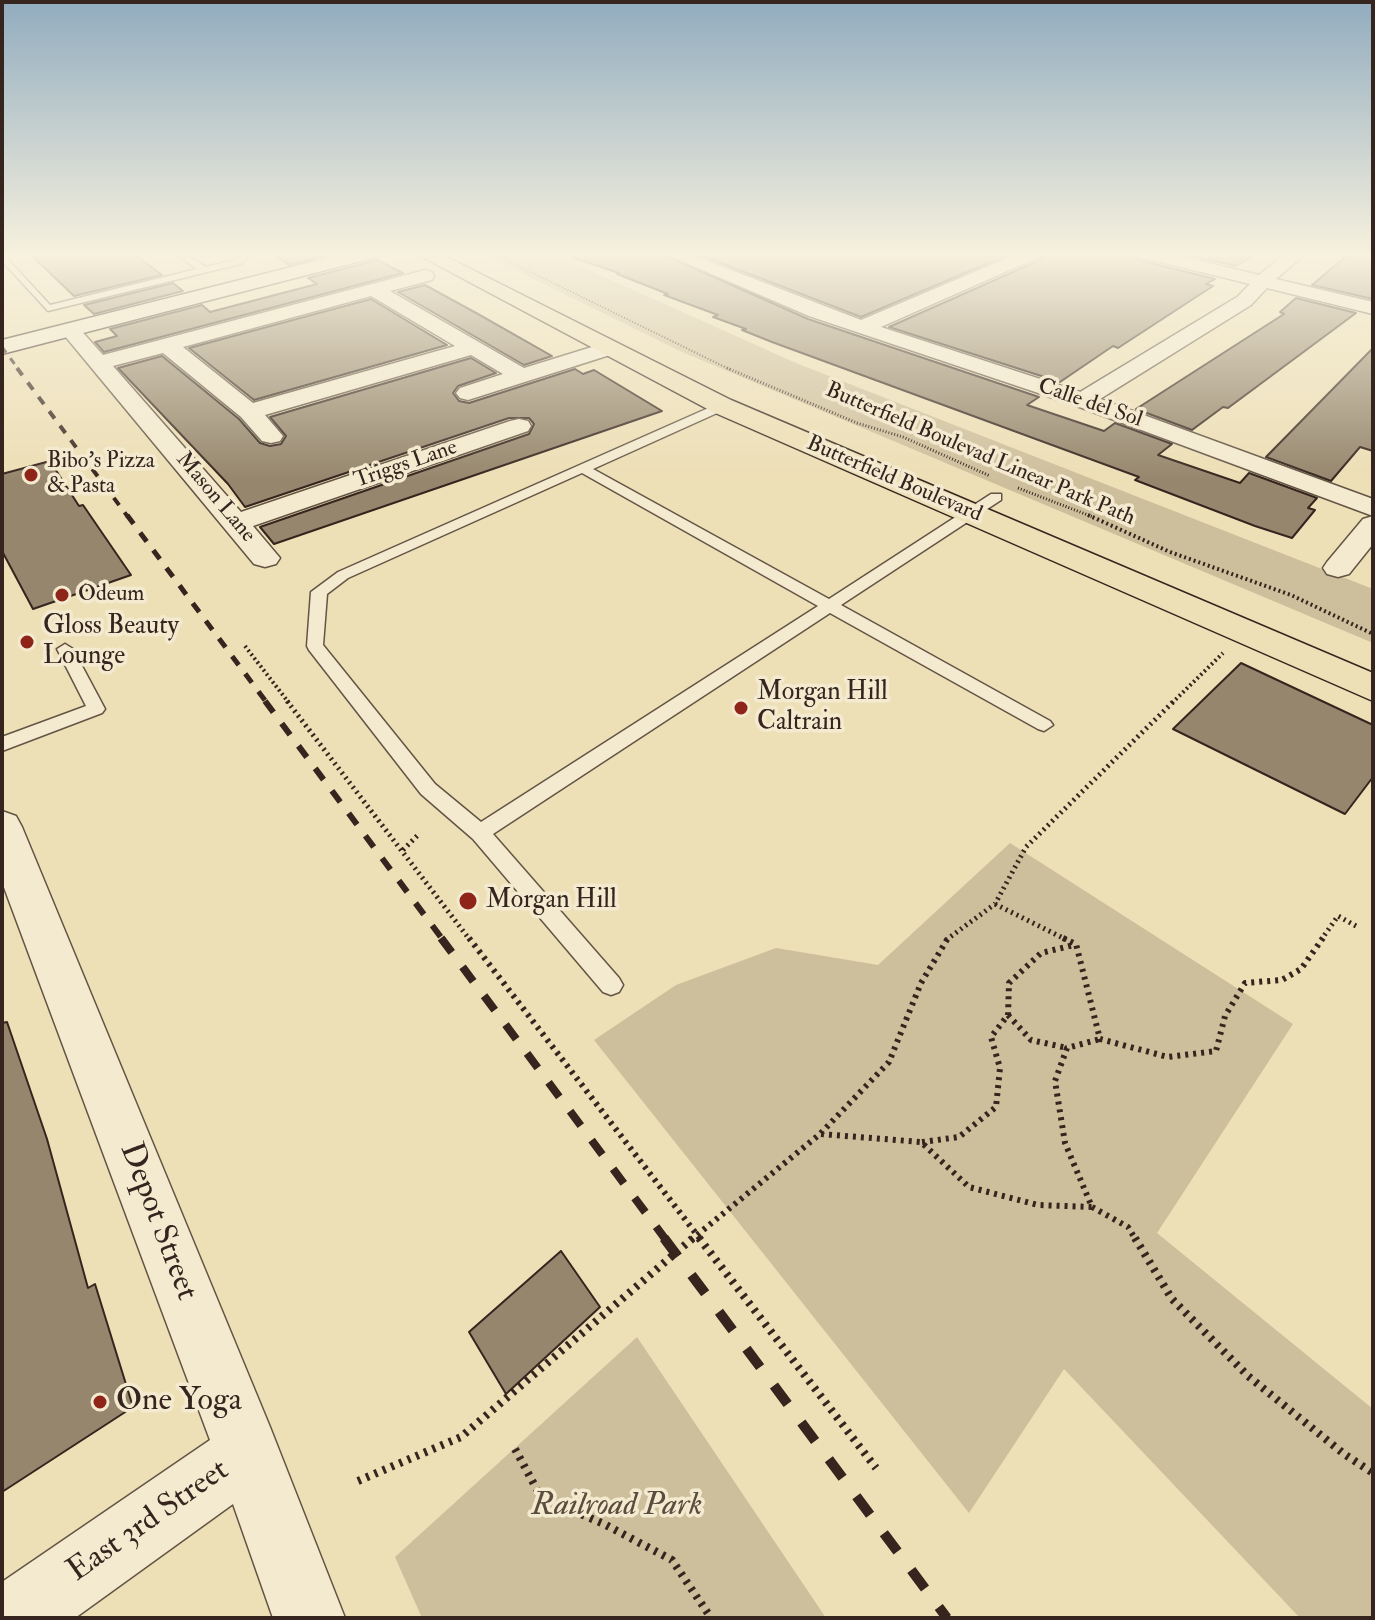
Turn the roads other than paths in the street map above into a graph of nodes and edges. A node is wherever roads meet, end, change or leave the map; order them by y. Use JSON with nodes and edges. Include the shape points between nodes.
{"nodes":[{"id":1,"x":75,"y":329,"type":"edge"},
{"id":2,"x":232,"y":329,"type":"edge"},
{"id":3,"x":440,"y":329,"type":"edge"},
{"id":4,"x":571,"y":329,"type":"edge"},
{"id":5,"x":618,"y":329,"type":"edge"},
{"id":6,"x":863,"y":329,"type":"edge"},
{"id":7,"x":1199,"y":329,"type":"edge"},
{"id":8,"x":70,"y":330,"type":"junction"},
{"id":9,"x":168,"y":346,"type":"junction"},
{"id":10,"x":2,"y":347,"type":"edge"},
{"id":11,"x":473,"y":348,"type":"junction"},
{"id":12,"x":608,"y":348,"type":"junction"},
{"id":13,"x":100,"y":363,"type":"junction"},
{"id":14,"x":518,"y":374,"type":"junction"},
{"id":15,"x":1082,"y":400,"type":"junction"},
{"id":16,"x":722,"y":406,"type":"junction"},
{"id":17,"x":249,"y":412,"type":"junction"},
{"id":18,"x":271,"y":436,"type":"dead end"},
{"id":19,"x":582,"y":468,"type":"junction"},
{"id":20,"x":993,"y":493,"type":"junction"},
{"id":21,"x":1373,"y":508,"type":"edge"},
{"id":22,"x":235,"y":523,"type":"junction"},
{"id":23,"x":1373,"y":525,"type":"edge"},
{"id":24,"x":265,"y":558,"type":"dead end"},
{"id":25,"x":1338,"y":568,"type":"dead end"},
{"id":26,"x":830,"y":607,"type":"junction"},
{"id":27,"x":65,"y":649,"type":"dead end"},
{"id":28,"x":1373,"y":655,"type":"edge"},
{"id":29,"x":1373,"y":688,"type":"edge"},
{"id":30,"x":1044,"y":725,"type":"dead end"},
{"id":31,"x":2,"y":744,"type":"edge"},
{"id":32,"x":480,"y":833,"type":"junction"},
{"id":33,"x":6,"y":847,"type":"edge"},
{"id":34,"x":611,"y":985,"type":"dead end"},
{"id":35,"x":247,"y":1454,"type":"junction"},
{"id":36,"x":13,"y":1618,"type":"edge"},
{"id":37,"x":309,"y":1618,"type":"edge"}],
"edges":[{"from":1,"to":8,"type":"main road"},
{"from":2,"to":9,"type":"street"},
{"from":3,"to":11,"type":"street"},
{"from":4,"to":12,"type":"main road","name":"Butterfield Boulevard"},
{"from":5,"to":20,"type":"main road","name":"Butterfield Boulevard","via":[[737,389]]},
{"from":6,"to":15,"type":"street","name":"Calle del Sol"},
{"from":7,"to":15,"type":"street"},
{"from":8,"to":10,"type":"main road"},
{"from":8,"to":13,"type":"street","name":"Mason Lane"},
{"from":9,"to":13,"type":"street"},
{"from":9,"to":17,"type":"street"},
{"from":11,"to":14,"type":"street"},
{"from":11,"to":17,"type":"street"},
{"from":12,"to":14,"type":"street"},
{"from":12,"to":16,"type":"main road","name":"Butterfield Boulevard"},
{"from":13,"to":22,"type":"street","name":"Mason Lane"},
{"from":14,"to":22,"type":"street","name":"Triggs Lane","via":[[468,393],[519,426]]},
{"from":15,"to":21,"type":"street","name":"Calle del Sol"},
{"from":16,"to":19,"type":"lane"},
{"from":16,"to":20,"type":"main road","name":"Butterfield Boulevard"},
{"from":17,"to":18,"type":"street"},
{"from":19,"to":26,"type":"lane"},
{"from":19,"to":32,"type":"lane","via":[[343,575],[319,592],[315,646],[428,789]]},
{"from":20,"to":26,"type":"lane"},
{"from":20,"to":28,"type":"main road","name":"Butterfield Boulevard"},
{"from":20,"to":29,"type":"main road","name":"Butterfield Boulevard"},
{"from":22,"to":24,"type":"street","name":"Mason Lane"},
{"from":23,"to":25,"type":"street"},
{"from":26,"to":30,"type":"lane"},
{"from":26,"to":32,"type":"lane"},
{"from":27,"to":31,"type":"lane","via":[[96,709]]},
{"from":32,"to":34,"type":"lane"},
{"from":33,"to":35,"type":"street","name":"Depot Street"},
{"from":35,"to":36,"type":"street","name":"East 3rd Street"},
{"from":35,"to":37,"type":"street","name":"Depot Street"}]}
